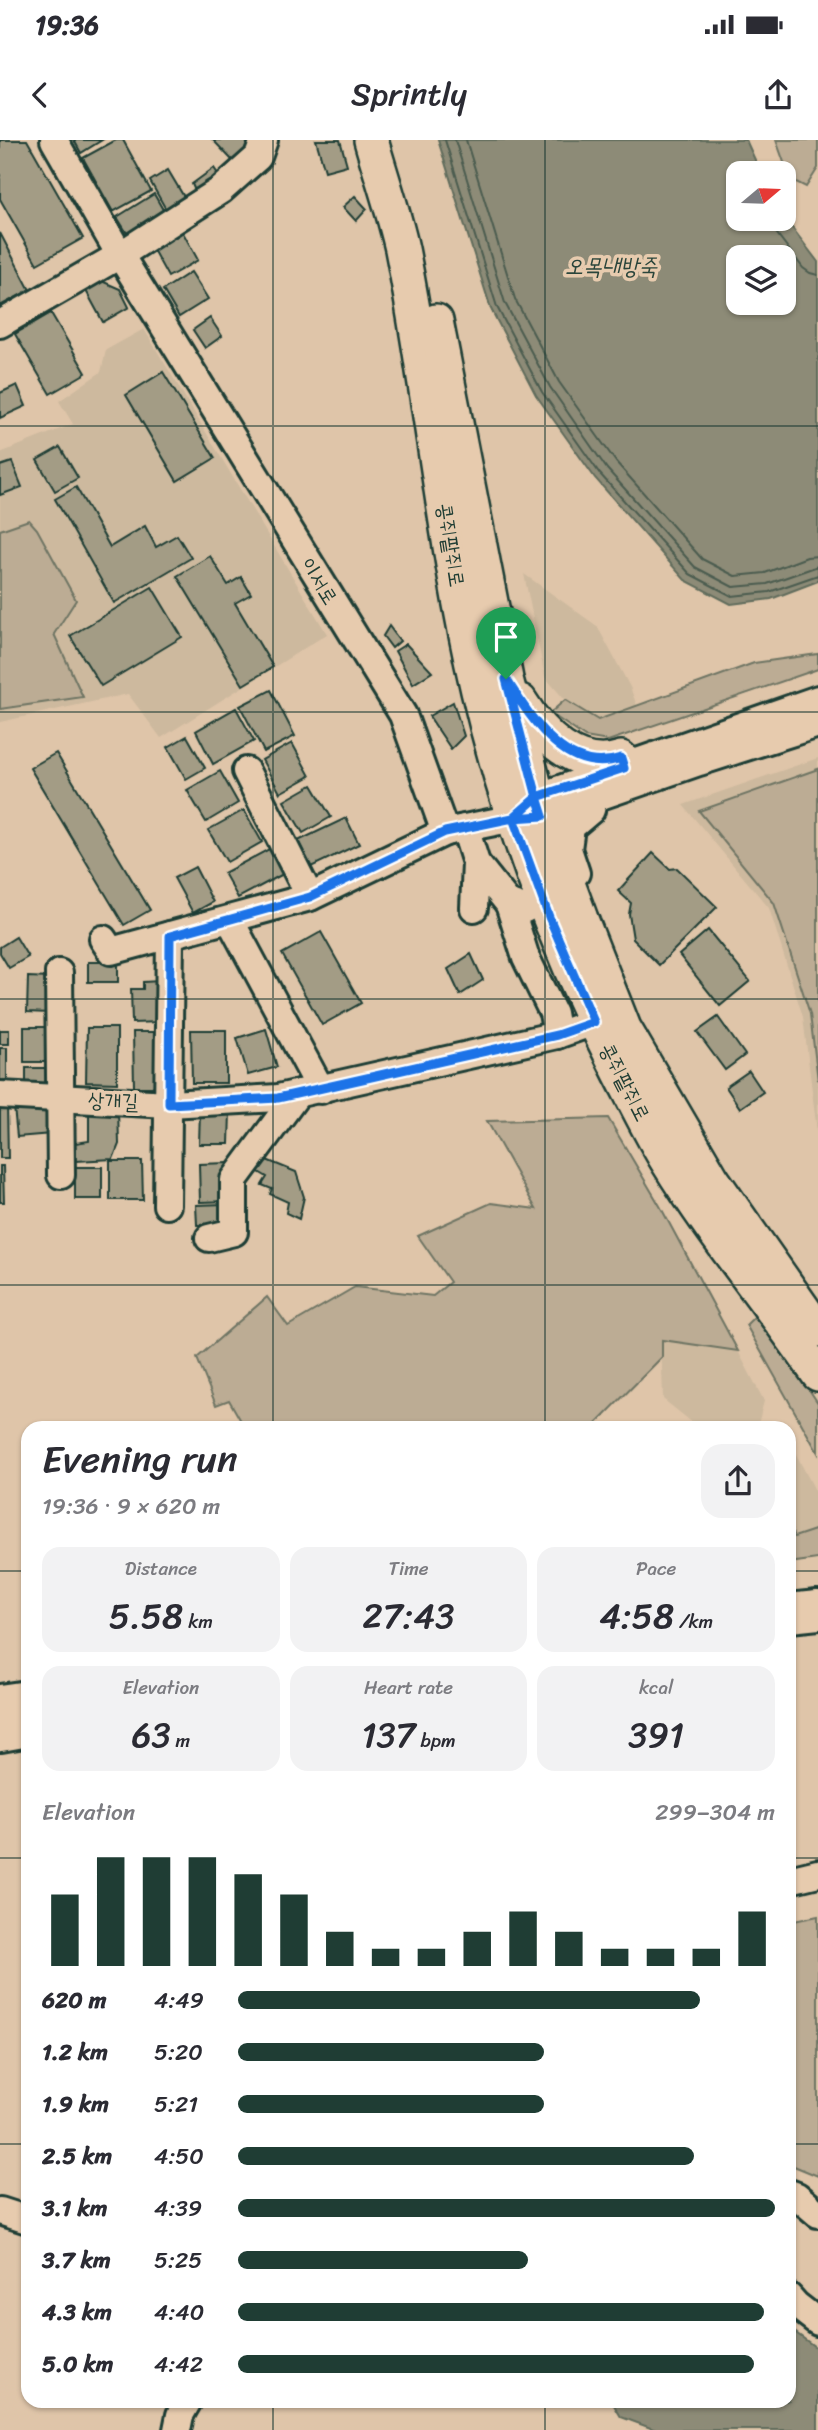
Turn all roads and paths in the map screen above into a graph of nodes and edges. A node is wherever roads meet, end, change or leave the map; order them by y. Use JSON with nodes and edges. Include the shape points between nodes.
{"nodes":[{"id":1,"x":54,"y":140,"type":"edge"},
{"id":2,"x":264,"y":140,"type":"edge"},
{"id":3,"x":371,"y":140,"type":"edge"},
{"id":4,"x":393,"y":140,"type":"edge"},
{"id":5,"x":120,"y":255,"type":"junction"},
{"id":6,"x":0,"y":324,"type":"edge"},
{"id":7,"x":506,"y":679,"type":"junction"},
{"id":8,"x":818,"y":699,"type":"edge"},
{"id":9,"x":818,"y":724,"type":"edge"},
{"id":10,"x":624,"y":768,"type":"junction"},
{"id":11,"x":246,"y":771,"type":"dead end"},
{"id":12,"x":593,"y":799,"type":"junction"},
{"id":13,"x":531,"y":810,"type":"junction"},
{"id":14,"x":455,"y":830,"type":"junction"},
{"id":15,"x":476,"y":863,"type":"junction"},
{"id":16,"x":310,"y":897,"type":"junction"},
{"id":17,"x":509,"y":904,"type":"junction"},
{"id":18,"x":474,"y":908,"type":"dead end"},
{"id":19,"x":549,"y":917,"type":"junction"},
{"id":20,"x":230,"y":920,"type":"junction"},
{"id":21,"x":170,"y":936,"type":"junction"},
{"id":22,"x":103,"y":939,"type":"dead end"},
{"id":23,"x":59,"y":973,"type":"dead end"},
{"id":24,"x":609,"y":991,"type":"junction"},
{"id":25,"x":594,"y":1022,"type":"junction"},
{"id":26,"x":557,"y":1035,"type":"junction"},
{"id":27,"x":310,"y":1091,"type":"junction"},
{"id":28,"x":0,"y":1095,"type":"edge"},
{"id":29,"x":60,"y":1099,"type":"junction"},
{"id":30,"x":169,"y":1104,"type":"junction"},
{"id":31,"x":61,"y":1175,"type":"dead end"},
{"id":32,"x":167,"y":1205,"type":"dead end"},
{"id":33,"x":209,"y":1238,"type":"dead end"},
{"id":34,"x":818,"y":1330,"type":"edge"},
{"id":35,"x":818,"y":1374,"type":"edge"},
{"id":36,"x":818,"y":1584,"type":"edge"},
{"id":37,"x":796,"y":1586,"type":"edge"},
{"id":38,"x":818,"y":1610,"type":"edge"},
{"id":39,"x":796,"y":1612,"type":"edge"},
{"id":40,"x":21,"y":1701,"type":"edge"},
{"id":41,"x":0,"y":1704,"type":"edge"},
{"id":42,"x":21,"y":1728,"type":"edge"},
{"id":43,"x":0,"y":1732,"type":"edge"},
{"id":44,"x":818,"y":1872,"type":"edge"},
{"id":45,"x":796,"y":1878,"type":"edge"},
{"id":46,"x":796,"y":2196,"type":"edge"},
{"id":47,"x":0,"y":2211,"type":"edge"},
{"id":48,"x":818,"y":2214,"type":"edge"},
{"id":49,"x":21,"y":2218,"type":"edge"},
{"id":50,"x":796,"y":2305,"type":"edge"},
{"id":51,"x":818,"y":2322,"type":"edge"},
{"id":52,"x":184,"y":2408,"type":"edge"},
{"id":53,"x":177,"y":2430,"type":"edge"}],
"edges":[{"from":1,"to":5,"type":"street","name":"이서로"},
{"from":2,"to":5,"type":"street","via":[[258,157],[221,190]]},
{"from":3,"to":13,"type":"main road","name":"콩쥐팥쥐로","via":[[401,246],[478,692]]},
{"from":4,"to":7,"type":"main road","name":"콩쥐팥쥐로","via":[[424,257]]},
{"from":5,"to":6,"type":"street"},
{"from":5,"to":14,"type":"street","name":"이서로","via":[[198,368],[335,586],[403,715]]},
{"from":7,"to":10,"type":"main road","via":[[545,736],[578,758],[610,762],[621,758]]},
{"from":7,"to":13,"type":"main road","name":"콩쥐팥쥐로"},
{"from":8,"to":10,"type":"street"},
{"from":9,"to":12,"type":"street"},
{"from":10,"to":13,"type":"street"},
{"from":11,"to":16,"type":"street"},
{"from":12,"to":13,"type":"street"},
{"from":12,"to":24,"type":"street","via":[[592,810],[571,827],[568,849],[617,972]]},
{"from":13,"to":14,"type":"street"},
{"from":13,"to":19,"type":"main road","name":"콩쥐팥쥐로"},
{"from":13,"to":24,"type":"main road","name":"콩쥐팥쥐로"},
{"from":14,"to":15,"type":"street","name":"이서로"},
{"from":14,"to":16,"type":"street"},
{"from":15,"to":17,"type":"street"},
{"from":15,"to":18,"type":"street"},
{"from":16,"to":20,"type":"street"},
{"from":17,"to":19,"type":"street"},
{"from":17,"to":26,"type":"street","via":[[526,958],[553,1013]]},
{"from":19,"to":25,"type":"main road","name":"콩쥐팥쥐로"},
{"from":20,"to":21,"type":"street"},
{"from":20,"to":27,"type":"street"},
{"from":21,"to":22,"type":"street","via":[[111,951]]},
{"from":21,"to":30,"type":"street"},
{"from":23,"to":29,"type":"street"},
{"from":24,"to":34,"type":"main road","name":"콩쥐팥쥐로","via":[[624,1028],[713,1180]]},
{"from":25,"to":26,"type":"street","name":"상개길"},
{"from":25,"to":35,"type":"main road","name":"콩쥐팥쥐로","via":[[667,1161]]},
{"from":26,"to":27,"type":"street","name":"상개길"},
{"from":27,"to":30,"type":"street","name":"상개길","via":[[278,1098]]},
{"from":27,"to":33,"type":"street","via":[[234,1180],[234,1232]]},
{"from":28,"to":29,"type":"street","name":"상개길"},
{"from":29,"to":30,"type":"street","name":"상개길"},
{"from":29,"to":31,"type":"street"},
{"from":30,"to":32,"type":"street"},
{"from":36,"to":37,"type":"highway"},
{"from":38,"to":39,"type":"highway"},
{"from":40,"to":41,"type":"highway"},
{"from":42,"to":43,"type":"highway"},
{"from":44,"to":45,"type":"street"},
{"from":46,"to":48,"type":"street"},
{"from":47,"to":49,"type":"street"},
{"from":50,"to":51,"type":"street"},
{"from":52,"to":53,"type":"street"}]}
